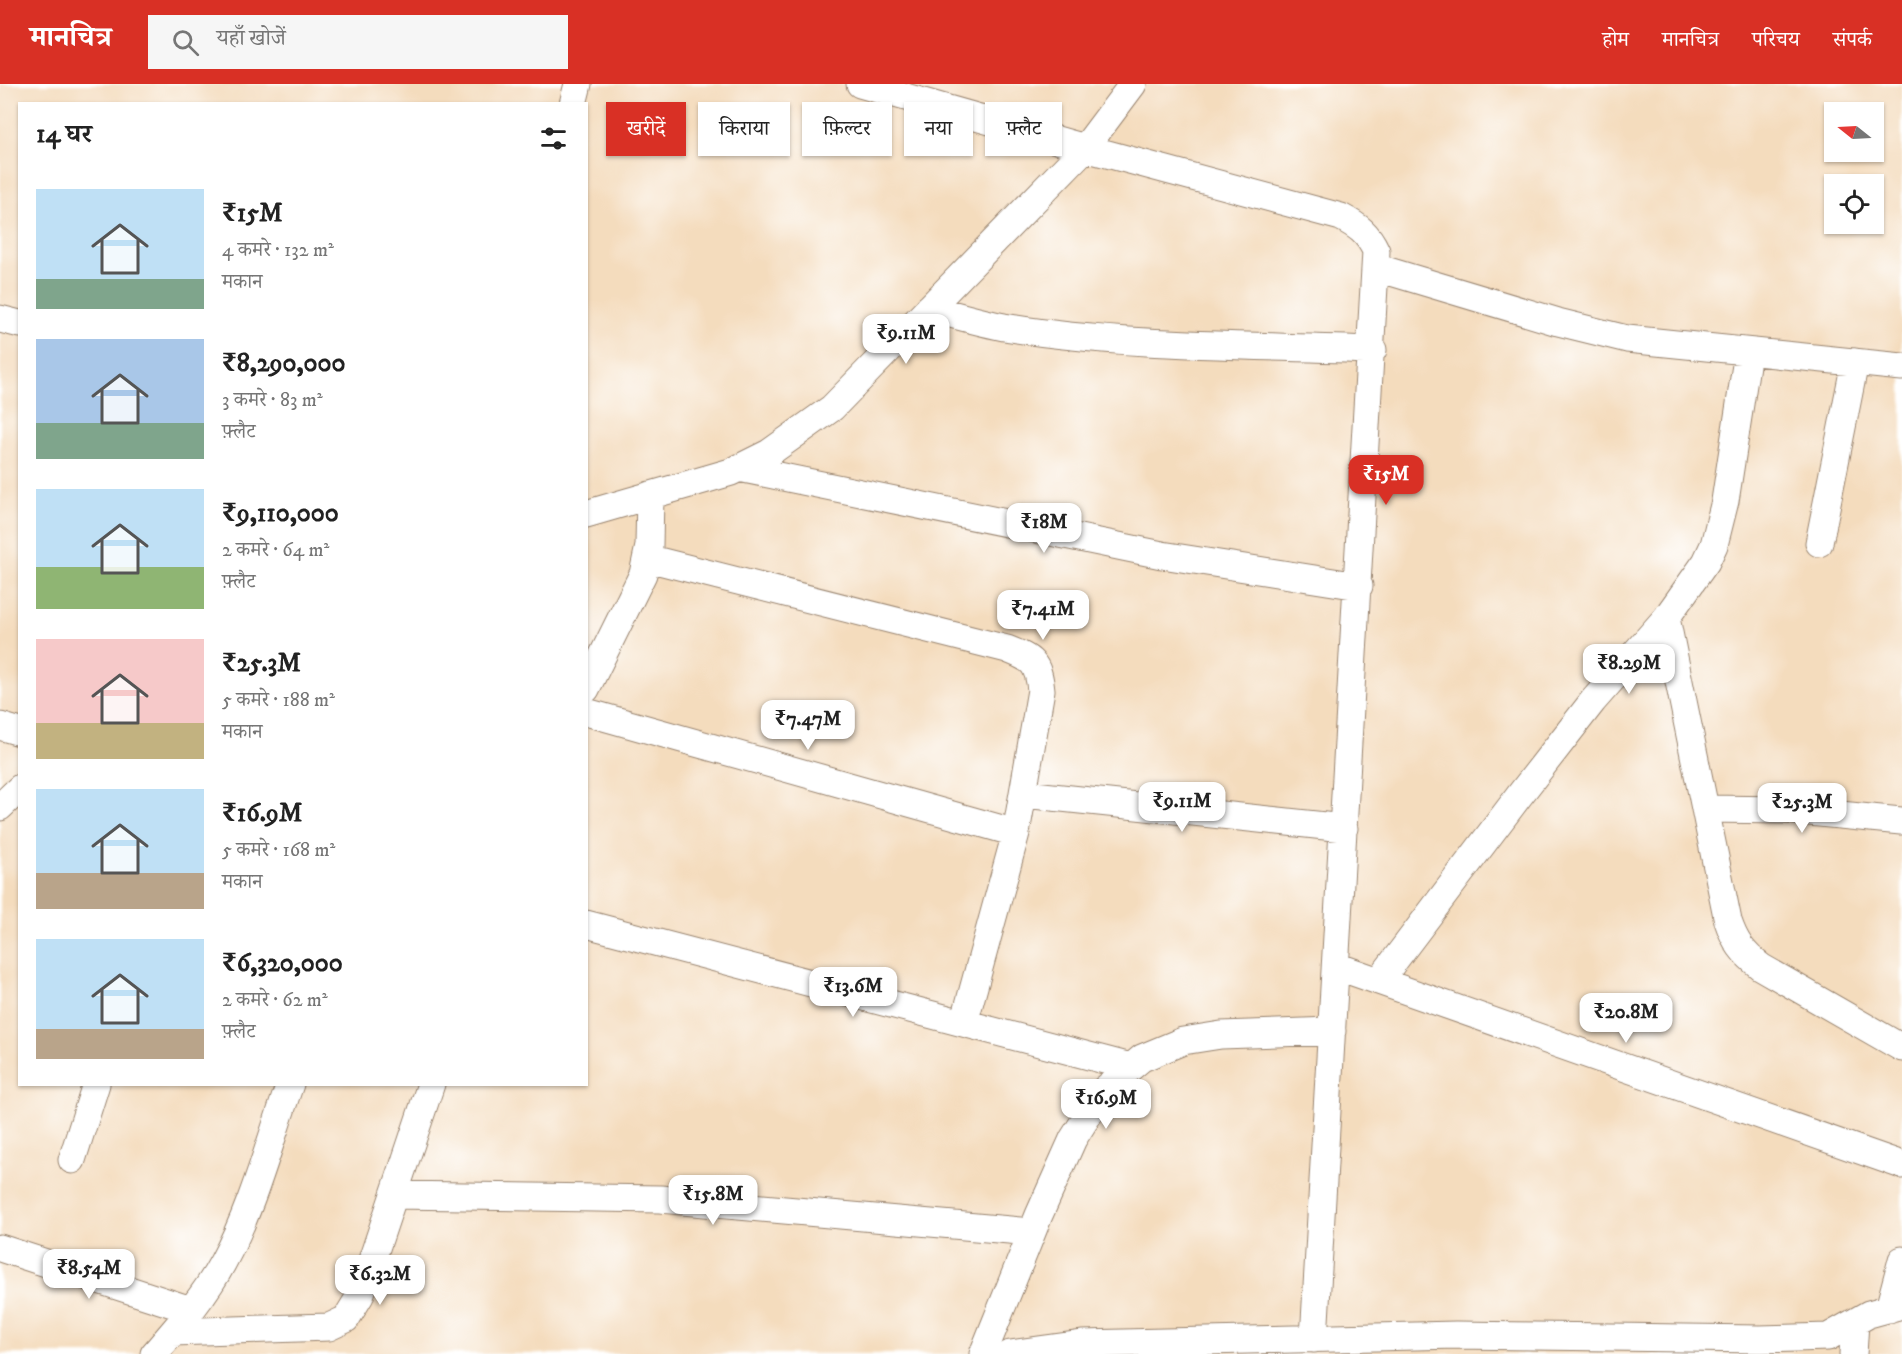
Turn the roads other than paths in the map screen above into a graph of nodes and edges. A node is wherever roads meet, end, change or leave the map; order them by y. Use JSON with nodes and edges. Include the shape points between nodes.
{"nodes":[{"id":1,"x":578,"y":84,"type":"edge"},
{"id":2,"x":860,"y":84,"type":"edge"},
{"id":3,"x":1132,"y":84,"type":"edge"},
{"id":4,"x":574,"y":102,"type":"edge"},
{"id":5,"x":1085,"y":148,"type":"junction"},
{"id":6,"x":1377,"y":268,"type":"junction"},
{"id":7,"x":929,"y":308,"type":"junction"},
{"id":8,"x":0,"y":319,"type":"edge"},
{"id":9,"x":18,"y":324,"type":"edge"},
{"id":10,"x":1373,"y":350,"type":"junction"},
{"id":11,"x":1748,"y":352,"type":"junction"},
{"id":12,"x":1855,"y":363,"type":"junction"},
{"id":13,"x":1902,"y":367,"type":"edge"},
{"id":14,"x":739,"y":468,"type":"junction"},
{"id":15,"x":650,"y":495,"type":"junction"},
{"id":16,"x":590,"y":510,"type":"edge"},
{"id":17,"x":1819,"y":543,"type":"dead end"},
{"id":18,"x":647,"y":558,"type":"junction"},
{"id":19,"x":1359,"y":586,"type":"junction"},
{"id":20,"x":1666,"y":618,"type":"junction"},
{"id":21,"x":588,"y":685,"type":"edge"},
{"id":22,"x":588,"y":713,"type":"edge"},
{"id":23,"x":0,"y":726,"type":"edge"},
{"id":24,"x":18,"y":731,"type":"edge"},
{"id":25,"x":18,"y":790,"type":"edge"},
{"id":26,"x":1024,"y":794,"type":"junction"},
{"id":27,"x":0,"y":807,"type":"edge"},
{"id":28,"x":1705,"y":808,"type":"junction"},
{"id":29,"x":1901,"y":821,"type":"edge"},
{"id":30,"x":1344,"y":828,"type":"junction"},
{"id":31,"x":1016,"y":833,"type":"junction"},
{"id":32,"x":588,"y":925,"type":"edge"},
{"id":33,"x":1336,"y":966,"type":"junction"},
{"id":34,"x":1379,"y":981,"type":"junction"},
{"id":35,"x":964,"y":1023,"type":"junction"},
{"id":36,"x":1332,"y":1031,"type":"junction"},
{"id":37,"x":1902,"y":1048,"type":"edge"},
{"id":38,"x":1131,"y":1067,"type":"junction"},
{"id":39,"x":95,"y":1086,"type":"edge"},
{"id":40,"x":289,"y":1086,"type":"edge"},
{"id":41,"x":430,"y":1086,"type":"edge"},
{"id":42,"x":72,"y":1161,"type":"dead end"},
{"id":43,"x":1902,"y":1165,"type":"edge"},
{"id":44,"x":394,"y":1195,"type":"junction"},
{"id":45,"x":1032,"y":1232,"type":"junction"},
{"id":46,"x":0,"y":1248,"type":"edge"},
{"id":47,"x":1902,"y":1260,"type":"edge"},
{"id":48,"x":1895,"y":1307,"type":"edge"},
{"id":49,"x":191,"y":1310,"type":"junction"},
{"id":50,"x":1855,"y":1322,"type":"junction"},
{"id":51,"x":173,"y":1332,"type":"junction"},
{"id":52,"x":1314,"y":1339,"type":"junction"},
{"id":53,"x":154,"y":1354,"type":"edge"},
{"id":54,"x":983,"y":1354,"type":"edge"},
{"id":55,"x":1010,"y":1354,"type":"edge"},
{"id":56,"x":1853,"y":1354,"type":"edge"}],
"edges":[{"from":1,"to":4,"type":"street"},
{"from":2,"to":5,"type":"street"},
{"from":3,"to":5,"type":"street"},
{"from":5,"to":6,"type":"street","via":[[1341,217],[1370,237]]},
{"from":5,"to":7,"type":"street"},
{"from":6,"to":10,"type":"street"},
{"from":6,"to":11,"type":"street","via":[[1616,336]]},
{"from":7,"to":10,"type":"street","via":[[1003,327],[1062,334]]},
{"from":7,"to":14,"type":"street","via":[[832,408],[770,453]]},
{"from":8,"to":9,"type":"street"},
{"from":10,"to":19,"type":"street"},
{"from":11,"to":12,"type":"street"},
{"from":11,"to":20,"type":"street","via":[[1725,501],[1714,545]]},
{"from":12,"to":13,"type":"street"},
{"from":12,"to":17,"type":"street"},
{"from":14,"to":15,"type":"street"},
{"from":14,"to":19,"type":"street","via":[[1162,555]]},
{"from":15,"to":16,"type":"street"},
{"from":15,"to":18,"type":"street"},
{"from":18,"to":21,"type":"street","via":[[636,591]]},
{"from":18,"to":26,"type":"street","via":[[1025,656],[1039,673],[1041,690]]},
{"from":19,"to":30,"type":"street"},
{"from":20,"to":28,"type":"street"},
{"from":20,"to":34,"type":"street","via":[[1593,701]]},
{"from":22,"to":31,"type":"street"},
{"from":23,"to":24,"type":"street"},
{"from":25,"to":27,"type":"street"},
{"from":26,"to":30,"type":"street"},
{"from":26,"to":31,"type":"street"},
{"from":28,"to":29,"type":"street","via":[[1789,810]]},
{"from":28,"to":37,"type":"street","via":[[1728,921],[1744,954]]},
{"from":30,"to":33,"type":"street"},
{"from":31,"to":35,"type":"street"},
{"from":32,"to":35,"type":"street"},
{"from":33,"to":34,"type":"street"},
{"from":33,"to":36,"type":"street"},
{"from":34,"to":43,"type":"street"},
{"from":35,"to":38,"type":"street"},
{"from":36,"to":38,"type":"street","via":[[1221,1035],[1183,1041],[1142,1058]]},
{"from":36,"to":52,"type":"street"},
{"from":38,"to":45,"type":"street","via":[[1104,1090],[1073,1139]]},
{"from":39,"to":42,"type":"street"},
{"from":40,"to":49,"type":"street","via":[[224,1260]]},
{"from":41,"to":44,"type":"street"},
{"from":44,"to":45,"type":"street","via":[[660,1199]]},
{"from":44,"to":51,"type":"street","via":[[360,1296],[346,1319],[338,1324]]},
{"from":45,"to":54,"type":"street"},
{"from":46,"to":49,"type":"street"},
{"from":47,"to":48,"type":"street"},
{"from":48,"to":50,"type":"street"},
{"from":49,"to":51,"type":"street"},
{"from":50,"to":52,"type":"street","via":[[1828,1337],[1760,1340],[1456,1335]]},
{"from":50,"to":56,"type":"street"},
{"from":51,"to":53,"type":"street"},
{"from":52,"to":55,"type":"street","via":[[1082,1344]]}]}
